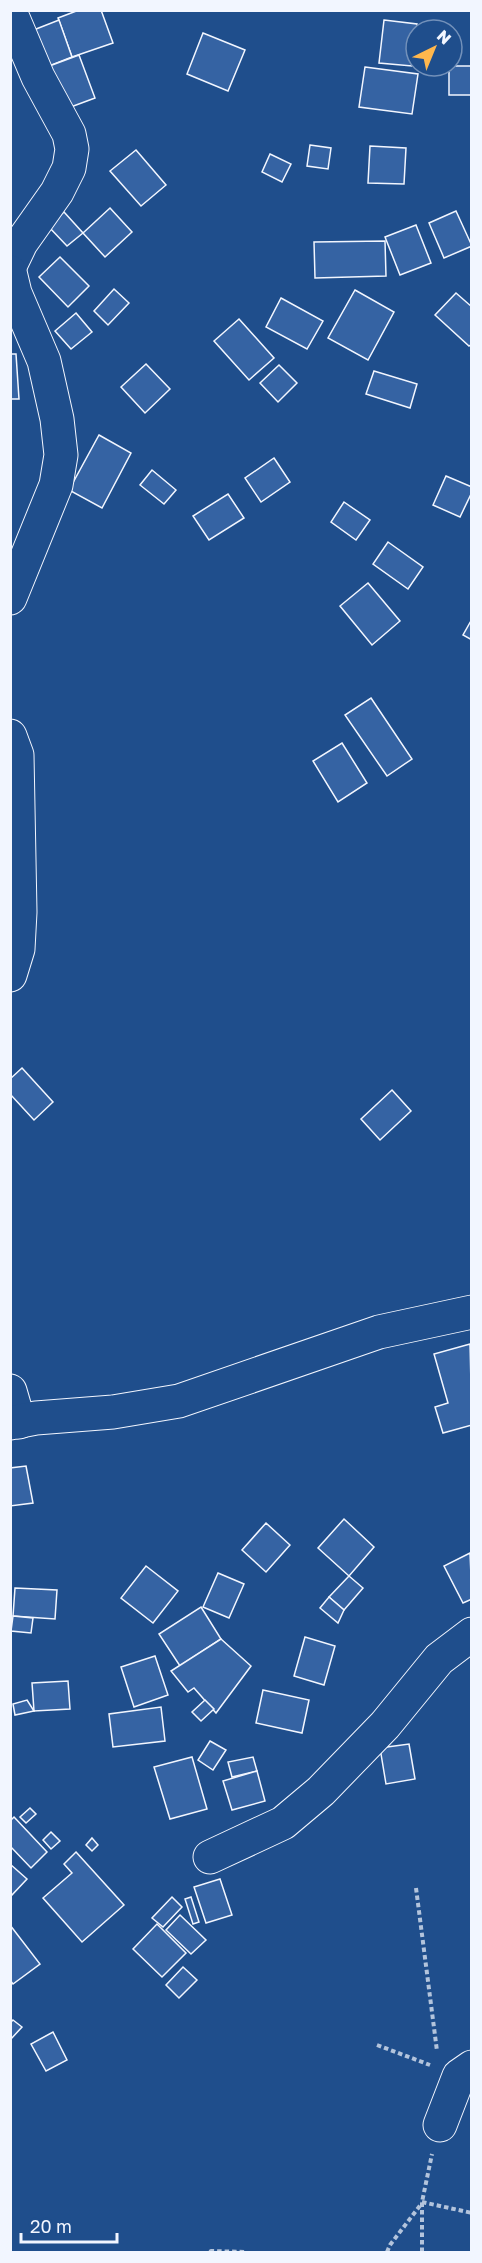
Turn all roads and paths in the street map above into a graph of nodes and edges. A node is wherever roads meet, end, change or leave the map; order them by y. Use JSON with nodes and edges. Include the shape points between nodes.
{"nodes":[{"id":1,"x":10,"y":11,"type":"edge"},
{"id":2,"x":10,"y":266,"type":"edge"},
{"id":3,"x":10,"y":272,"type":"edge"},
{"id":4,"x":10,"y":598,"type":"edge"},
{"id":5,"x":10,"y":736,"type":"edge"},
{"id":6,"x":10,"y":975,"type":"edge"},
{"id":7,"x":471,"y":1312,"type":"edge"},
{"id":8,"x":10,"y":1391,"type":"edge"},
{"id":9,"x":15,"y":1422,"type":"edge"},
{"id":10,"x":471,"y":1634,"type":"edge"},
{"id":11,"x":210,"y":1857,"type":"dead end"},
{"id":12,"x":416,"y":1888,"type":"dead end"},
{"id":13,"x":377,"y":2045,"type":"dead end"},
{"id":14,"x":457,"y":2071,"type":"edge"},
{"id":15,"x":440,"y":2125,"type":"joint"},
{"id":16,"x":422,"y":2202,"type":"junction"},
{"id":17,"x":471,"y":2213,"type":"edge"},
{"id":18,"x":210,"y":2253,"type":"edge"},
{"id":19,"x":245,"y":2253,"type":"edge"},
{"id":20,"x":387,"y":2253,"type":"edge"},
{"id":21,"x":422,"y":2253,"type":"edge"}],
"edges":[{"from":1,"to":2,"type":"street","via":[[38,77],[69,134],[72,149],[61,184]]},
{"from":3,"to":4,"type":"street","via":[[44,362],[61,455],[56,485]]},
{"from":5,"to":6,"type":"street","via":[[17,755],[20,912],[18,949]]},
{"from":7,"to":9,"type":"street","via":[[379,1332],[179,1401]]},
{"from":8,"to":9,"type":"street"},
{"from":10,"to":11,"type":"street","via":[[440,1659],[385,1725],[321,1791],[283,1823]]},
{"from":12,"to":14,"type":"path"},
{"from":13,"to":14,"type":"path"},
{"from":14,"to":15,"type":"street"},
{"from":15,"to":16,"type":"path"},
{"from":16,"to":17,"type":"path"},
{"from":16,"to":20,"type":"path"},
{"from":16,"to":21,"type":"path"},
{"from":18,"to":19,"type":"path"}]}
